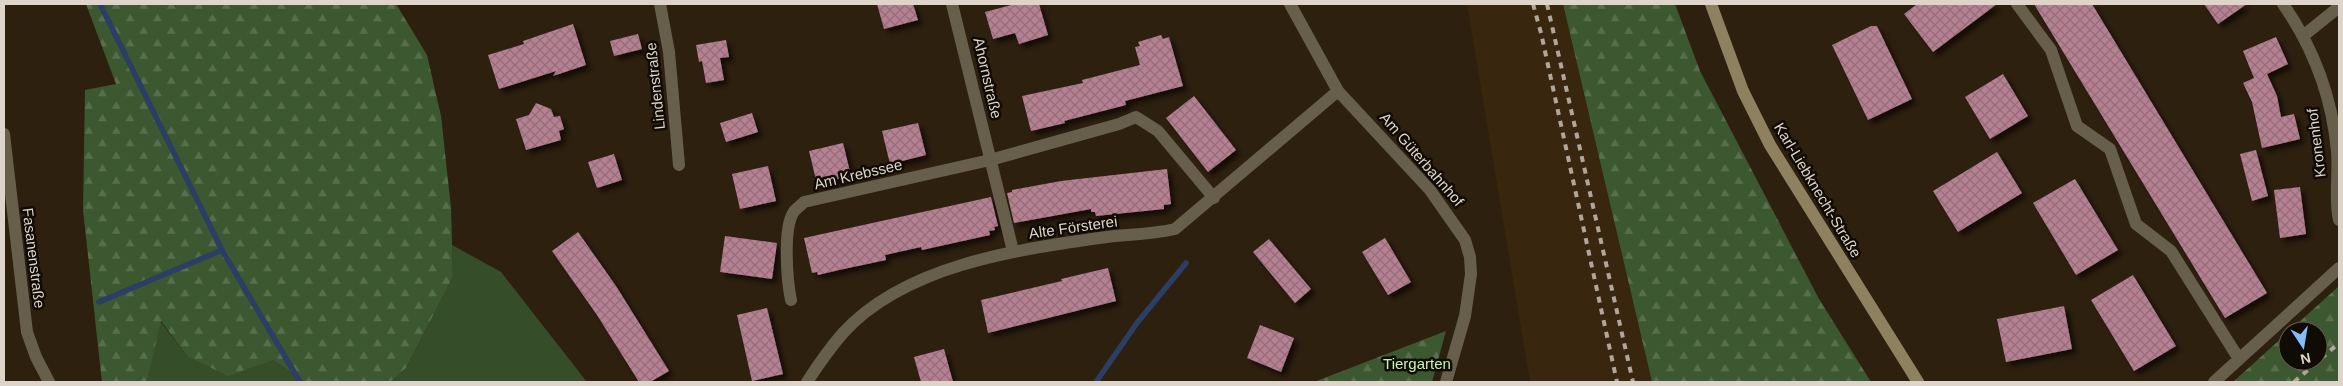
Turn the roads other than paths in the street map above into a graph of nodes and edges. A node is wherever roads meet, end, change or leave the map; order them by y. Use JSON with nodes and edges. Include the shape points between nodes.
{"nodes":[{"id":1,"x":660,"y":4,"type":"edge"},
{"id":2,"x":952,"y":4,"type":"edge"},
{"id":3,"x":1290,"y":4,"type":"edge"},
{"id":4,"x":1711,"y":4,"type":"edge"},
{"id":5,"x":2017,"y":4,"type":"edge"},
{"id":6,"x":2283,"y":4,"type":"edge"},
{"id":7,"x":2339,"y":6,"type":"edge"},
{"id":8,"x":2303,"y":36,"type":"junction"},
{"id":9,"x":1338,"y":91,"type":"junction"},
{"id":10,"x":4,"y":134,"type":"edge"},
{"id":11,"x":990,"y":160,"type":"junction"},
{"id":12,"x":679,"y":165,"type":"dead end"},
{"id":13,"x":1214,"y":198,"type":"junction"},
{"id":14,"x":2339,"y":220,"type":"edge"},
{"id":15,"x":1013,"y":251,"type":"junction"},
{"id":16,"x":2339,"y":268,"type":"edge"},
{"id":17,"x":791,"y":300,"type":"dead end"},
{"id":18,"x":2239,"y":359,"type":"junction"},
{"id":19,"x":49,"y":382,"type":"edge"},
{"id":20,"x":808,"y":382,"type":"edge"},
{"id":21,"x":1446,"y":382,"type":"edge"},
{"id":22,"x":1918,"y":382,"type":"edge"},
{"id":23,"x":2214,"y":382,"type":"edge"}],
"edges":[{"from":1,"to":12,"type":"street","name":"Lindenstraße","via":[[669,52]]},
{"from":2,"to":11,"type":"street","name":"Ahornstraße"},
{"from":3,"to":9,"type":"street","name":"Am Güterbahnhof"},
{"from":4,"to":22,"type":"street","name":"Karl-Liebknecht-Straße","via":[[1742,91],[1770,144]]},
{"from":5,"to":18,"type":"street","via":[[2051,50],[2077,126],[2110,149],[2136,224],[2171,251]]},
{"from":6,"to":8,"type":"street","name":"Kronenhof"},
{"from":7,"to":8,"type":"street"},
{"from":8,"to":14,"type":"street","name":"Kronenhof","via":[[2318,70],[2332,118],[2337,152]]},
{"from":9,"to":13,"type":"street","name":"Alte Försterei"},
{"from":9,"to":21,"type":"street","name":"Am Güterbahnhof","via":[[1430,190],[1466,240],[1471,274],[1465,316]]},
{"from":10,"to":19,"type":"street","name":"Fasanenstraße","via":[[27,332]]},
{"from":11,"to":13,"type":"street","name":"Am Krebssee","via":[[1136,117],[1158,131]]},
{"from":11,"to":15,"type":"street"},
{"from":11,"to":17,"type":"street","name":"Am Krebssee","via":[[804,202],[793,213],[788,231]]},
{"from":13,"to":15,"type":"street","name":"Alte Försterei","via":[[1175,230]]},
{"from":15,"to":20,"type":"street","name":"Alte Försterei","via":[[960,266],[895,293],[843,333]]},
{"from":16,"to":18,"type":"street"},
{"from":18,"to":23,"type":"street"}]}
